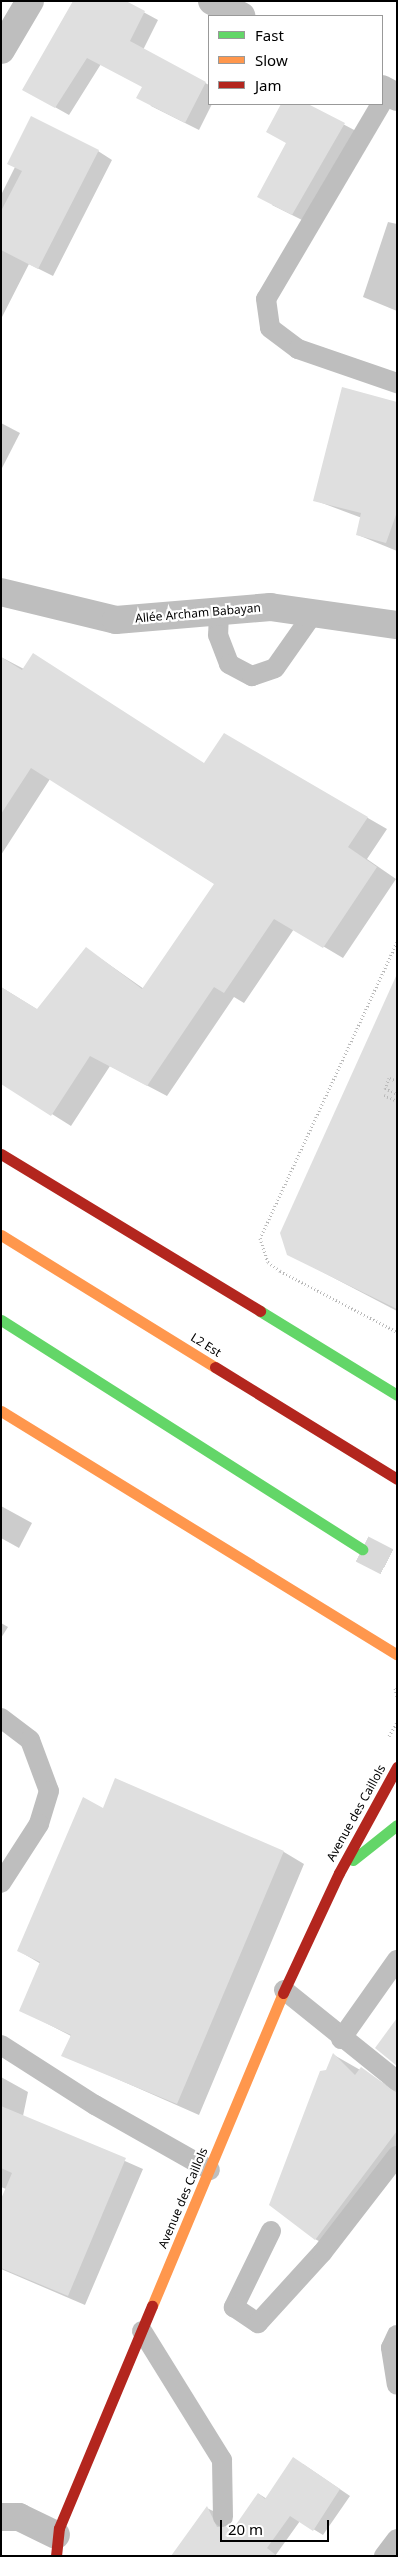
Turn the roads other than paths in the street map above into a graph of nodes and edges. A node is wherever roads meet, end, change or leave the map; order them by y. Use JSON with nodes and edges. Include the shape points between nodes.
{"nodes":[{"id":1,"x":30,"y":1,"type":"edge"},
{"id":2,"x":212,"y":1,"type":"edge"},
{"id":3,"x":239,"y":15,"type":"edge"},
{"id":4,"x":1,"y":50,"type":"edge"},
{"id":5,"x":381,"y":105,"type":"edge"},
{"id":6,"x":397,"y":383,"type":"edge"},
{"id":7,"x":1,"y":592,"type":"edge"},
{"id":8,"x":219,"y":610,"type":"junction"},
{"id":9,"x":315,"y":611,"type":"junction"},
{"id":10,"x":397,"y":625,"type":"edge"},
{"id":11,"x":1,"y":1154,"type":"edge"},
{"id":12,"x":1,"y":1235,"type":"edge"},
{"id":13,"x":1,"y":1320,"type":"edge"},
{"id":14,"x":397,"y":1395,"type":"edge"},
{"id":15,"x":1,"y":1411,"type":"edge"},
{"id":16,"x":397,"y":1479,"type":"edge"},
{"id":17,"x":362,"y":1549,"type":"tunnel mouth"},
{"id":18,"x":397,"y":1655,"type":"edge"},
{"id":19,"x":1,"y":1718,"type":"edge"},
{"id":20,"x":397,"y":1767,"type":"edge"},
{"id":21,"x":397,"y":1825,"type":"edge"},
{"id":22,"x":339,"y":1873,"type":"junction"},
{"id":23,"x":1,"y":1883,"type":"edge"},
{"id":24,"x":397,"y":1960,"type":"edge"},
{"id":25,"x":284,"y":1990,"type":"junction"},
{"id":26,"x":341,"y":2039,"type":"junction"},
{"id":27,"x":1,"y":2045,"type":"edge"},
{"id":28,"x":397,"y":2081,"type":"edge"},
{"id":29,"x":397,"y":2156,"type":"edge"},
{"id":30,"x":210,"y":2170,"type":"junction"},
{"id":31,"x":271,"y":2231,"type":"dead end"},
{"id":32,"x":142,"y":2331,"type":"junction"},
{"id":33,"x":397,"y":2335,"type":"edge"},
{"id":34,"x":397,"y":2385,"type":"edge"},
{"id":35,"x":1,"y":2517,"type":"edge"},
{"id":36,"x":223,"y":2518,"type":"dead end"},
{"id":37,"x":397,"y":2539,"type":"edge"},
{"id":38,"x":52,"y":2547,"type":"edge"},
{"id":39,"x":384,"y":2556,"type":"edge"}],
"edges":[{"from":1,"to":4,"type":"street"},
{"from":2,"to":3,"type":"street"},
{"from":5,"to":6,"type":"lane","via":[[266,299],[270,328],[298,349]]},
{"from":7,"to":8,"type":"street","name":"Allée Archam Babayan","via":[[116,620]]},
{"from":8,"to":9,"type":"street","name":"Allée Archam Babayan","via":[[270,607]]},
{"from":8,"to":9,"type":"lane","via":[[218,635],[229,664],[252,676],[275,668]]},
{"from":9,"to":10,"type":"street","name":"Allée Archam Babayan"},
{"from":11,"to":14,"type":"main road"},
{"from":12,"to":16,"type":"main road","name":"L2 Est"},
{"from":13,"to":17,"type":"main road"},
{"from":15,"to":18,"type":"main road"},
{"from":19,"to":23,"type":"lane","via":[[30,1740],[49,1791],[39,1824]]},
{"from":20,"to":22,"type":"main road","name":"Avenue des Caillols"},
{"from":21,"to":22,"type":"main road","name":"Avenue des Caillols"},
{"from":22,"to":25,"type":"main road","name":"Avenue des Caillols"},
{"from":24,"to":26,"type":"lane"},
{"from":25,"to":26,"type":"lane"},
{"from":25,"to":30,"type":"main road","name":"Avenue des Caillols"},
{"from":26,"to":28,"type":"lane"},
{"from":27,"to":30,"type":"lane","via":[[95,2105]]},
{"from":29,"to":31,"type":"lane","via":[[322,2253],[258,2323],[234,2307]]},
{"from":30,"to":32,"type":"main road","name":"Avenue des Caillols"},
{"from":32,"to":36,"type":"lane","via":[[222,2460]]},
{"from":32,"to":38,"type":"main road","name":"Avenue des Caillols"},
{"from":33,"to":34,"type":"lane","via":[[391,2348]]},
{"from":35,"to":38,"type":"street","via":[[19,2517]]},
{"from":37,"to":39,"type":"lane"}]}
